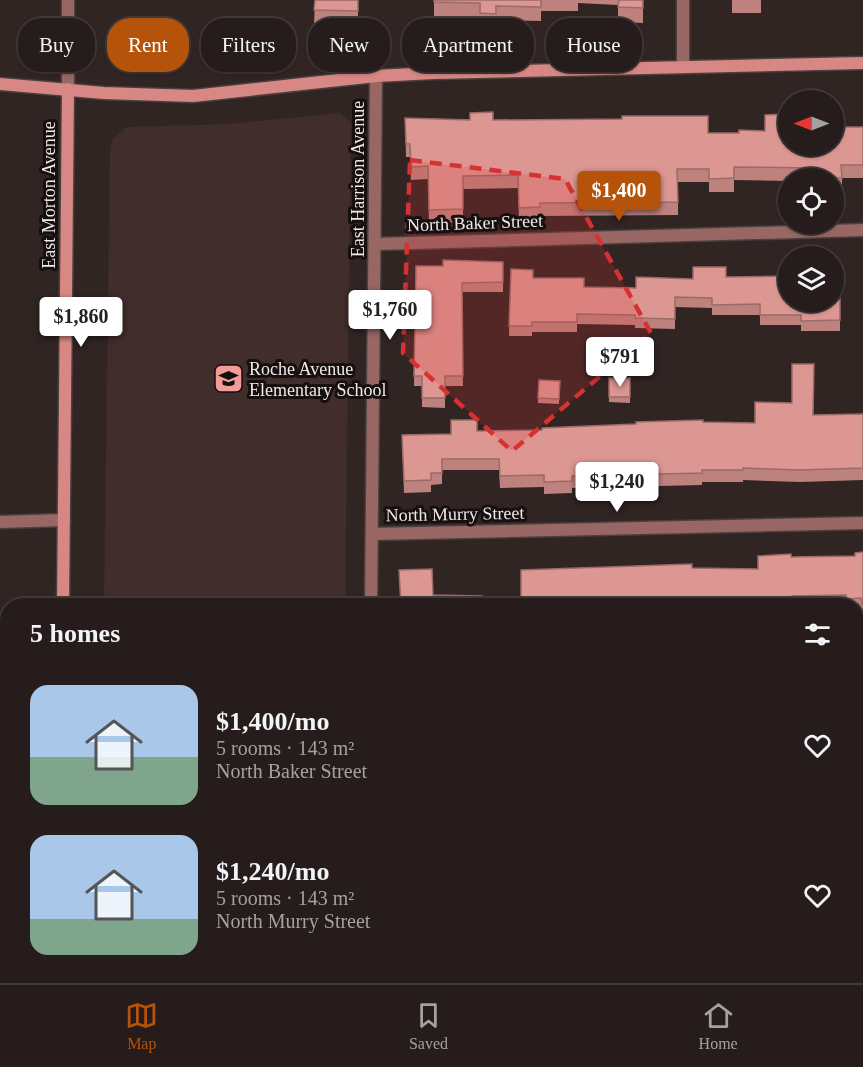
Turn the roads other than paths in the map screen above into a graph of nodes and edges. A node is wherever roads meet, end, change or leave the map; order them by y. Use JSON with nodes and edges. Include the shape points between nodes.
{"nodes":[{"id":1,"x":68,"y":0,"type":"edge"},
{"id":2,"x":683,"y":0,"type":"edge"},
{"id":3,"x":863,"y":63,"type":"edge"},
{"id":4,"x":683,"y":67,"type":"junction"},
{"id":5,"x":376,"y":76,"type":"junction"},
{"id":6,"x":0,"y":84,"type":"edge"},
{"id":7,"x":68,"y":89,"type":"junction"},
{"id":8,"x":863,"y":230,"type":"edge"},
{"id":9,"x":376,"y":244,"type":"junction"},
{"id":10,"x":64,"y":520,"type":"junction"},
{"id":11,"x":0,"y":522,"type":"edge"},
{"id":12,"x":863,"y":523,"type":"edge"},
{"id":13,"x":372,"y":534,"type":"junction"},
{"id":14,"x":63,"y":598,"type":"edge"},
{"id":15,"x":371,"y":598,"type":"edge"}],
"edges":[{"from":1,"to":7,"type":"street","name":"East Morton Avenue"},
{"from":2,"to":4,"type":"street"},
{"from":3,"to":4,"type":"main road"},
{"from":4,"to":5,"type":"main road"},
{"from":5,"to":7,"type":"main road","via":[[193,96]]},
{"from":5,"to":9,"type":"street","name":"East Harrison Avenue"},
{"from":6,"to":7,"type":"main road"},
{"from":7,"to":10,"type":"main road","name":"East Morton Avenue"},
{"from":8,"to":9,"type":"street","name":"North Baker Street"},
{"from":9,"to":13,"type":"street","name":"East Harrison Avenue"},
{"from":10,"to":11,"type":"street"},
{"from":10,"to":14,"type":"main road","name":"East Morton Avenue"},
{"from":12,"to":13,"type":"street","name":"North Murry Street"},
{"from":13,"to":15,"type":"street","name":"East Harrison Avenue"}]}
